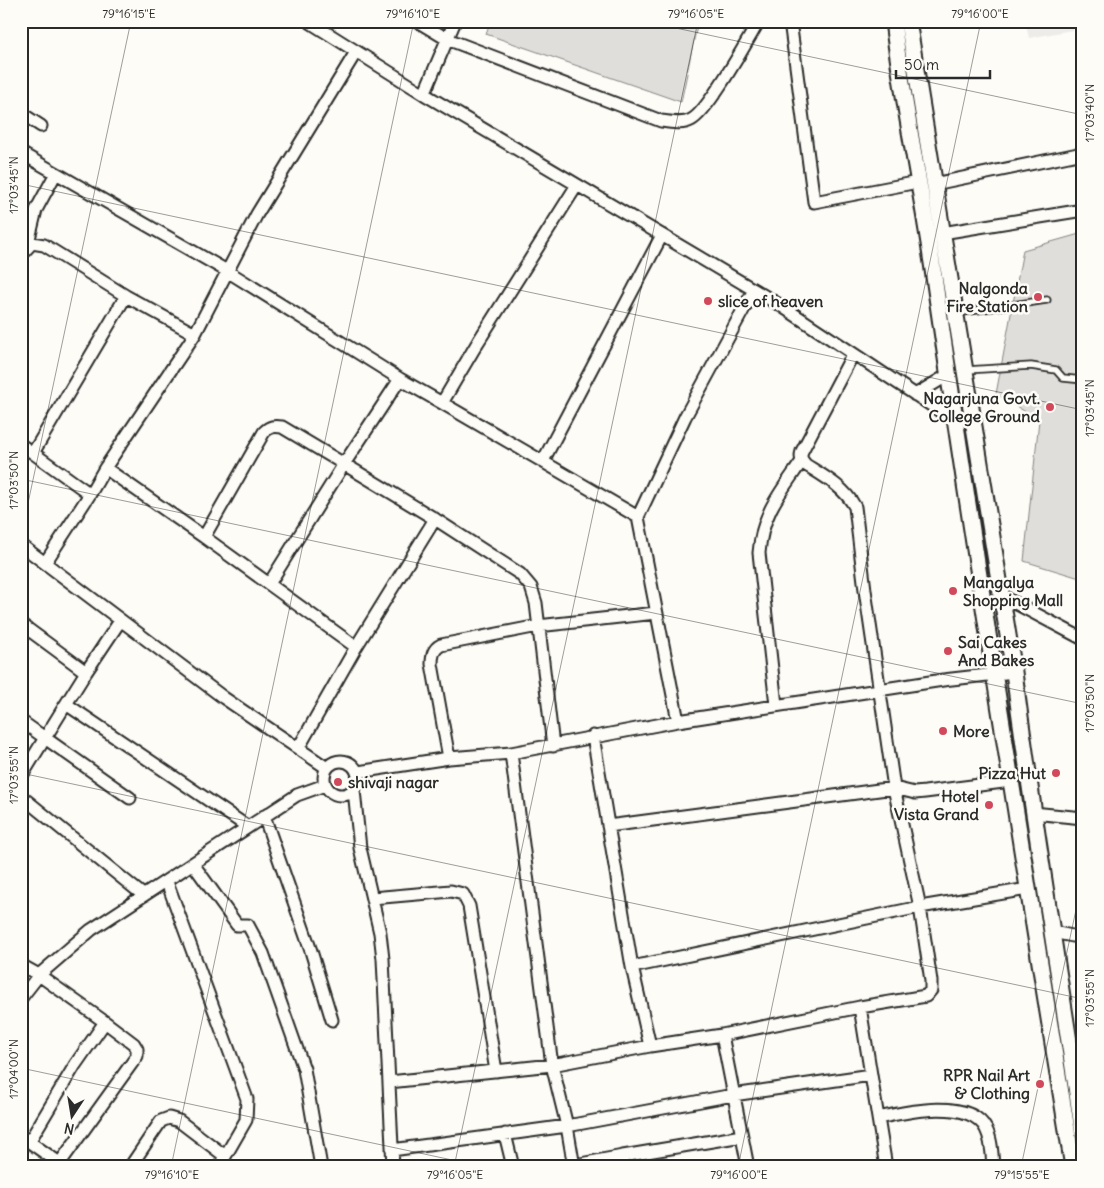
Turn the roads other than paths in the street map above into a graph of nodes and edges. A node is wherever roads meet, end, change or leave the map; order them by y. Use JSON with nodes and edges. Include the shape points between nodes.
{"nodes":[{"id":1,"x":308,"y":21,"type":"edge"},
{"id":2,"x":417,"y":21,"type":"edge"},
{"id":3,"x":455,"y":21,"type":"edge"},
{"id":4,"x":759,"y":21,"type":"edge"},
{"id":5,"x":790,"y":21,"type":"edge"},
{"id":6,"x":893,"y":21,"type":"edge"},
{"id":7,"x":908,"y":21,"type":"edge"},
{"id":8,"x":447,"y":39,"type":"junction"},
{"id":9,"x":356,"y":52,"type":"junction"},
{"id":10,"x":424,"y":94,"type":"junction"},
{"id":11,"x":21,"y":113,"type":"edge"},
{"id":12,"x":41,"y":126,"type":"dead end"},
{"id":13,"x":1083,"y":153,"type":"edge"},
{"id":14,"x":21,"y":154,"type":"edge"},
{"id":15,"x":56,"y":173,"type":"junction"},
{"id":16,"x":918,"y":182,"type":"junction"},
{"id":17,"x":934,"y":184,"type":"junction"},
{"id":18,"x":577,"y":185,"type":"junction"},
{"id":19,"x":1083,"y":210,"type":"edge"},
{"id":20,"x":942,"y":233,"type":"junction"},
{"id":21,"x":662,"y":235,"type":"junction"},
{"id":22,"x":24,"y":251,"type":"edge"},
{"id":23,"x":227,"y":271,"type":"junction"},
{"id":24,"x":754,"y":290,"type":"junction"},
{"id":25,"x":126,"y":296,"type":"junction"},
{"id":26,"x":1047,"y":300,"type":"dead end"},
{"id":27,"x":955,"y":313,"type":"junction"},
{"id":28,"x":195,"y":334,"type":"junction"},
{"id":29,"x":853,"y":354,"type":"junction"},
{"id":30,"x":964,"y":370,"type":"junction"},
{"id":31,"x":948,"y":375,"type":"junction"},
{"id":32,"x":400,"y":379,"type":"junction"},
{"id":33,"x":1083,"y":380,"type":"edge"},
{"id":34,"x":915,"y":395,"type":"junction"},
{"id":35,"x":442,"y":403,"type":"junction"},
{"id":36,"x":955,"y":421,"type":"junction"},
{"id":37,"x":21,"y":445,"type":"edge"},
{"id":38,"x":33,"y":453,"type":"junction"},
{"id":39,"x":802,"y":461,"type":"junction"},
{"id":40,"x":542,"y":462,"type":"junction"},
{"id":41,"x":344,"y":464,"type":"junction"},
{"id":42,"x":105,"y":468,"type":"junction"},
{"id":43,"x":90,"y":494,"type":"junction"},
{"id":44,"x":638,"y":517,"type":"junction"},
{"id":45,"x":434,"y":519,"type":"junction"},
{"id":46,"x":204,"y":536,"type":"junction"},
{"id":47,"x":21,"y":546,"type":"edge"},
{"id":48,"x":45,"y":564,"type":"junction"},
{"id":49,"x":269,"y":584,"type":"junction"},
{"id":50,"x":1000,"y":595,"type":"junction"},
{"id":51,"x":656,"y":613,"type":"junction"},
{"id":52,"x":120,"y":621,"type":"junction"},
{"id":53,"x":21,"y":624,"type":"edge"},
{"id":54,"x":538,"y":626,"type":"junction"},
{"id":55,"x":1083,"y":639,"type":"edge"},
{"id":56,"x":356,"y":647,"type":"junction"},
{"id":57,"x":86,"y":672,"type":"junction"},
{"id":58,"x":1014,"y":672,"type":"junction"},
{"id":59,"x":993,"y":675,"type":"junction"},
{"id":60,"x":880,"y":690,"type":"junction"},
{"id":61,"x":66,"y":704,"type":"junction"},
{"id":62,"x":776,"y":705,"type":"junction"},
{"id":63,"x":21,"y":721,"type":"edge"},
{"id":64,"x":678,"y":721,"type":"junction"},
{"id":65,"x":593,"y":736,"type":"junction"},
{"id":66,"x":45,"y":738,"type":"junction"},
{"id":67,"x":553,"y":746,"type":"junction"},
{"id":68,"x":298,"y":747,"type":"junction"},
{"id":69,"x":511,"y":752,"type":"junction"},
{"id":70,"x":449,"y":758,"type":"junction"},
{"id":71,"x":327,"y":768,"type":"junction"},
{"id":72,"x":358,"y":772,"type":"junction"},
{"id":73,"x":21,"y":777,"type":"edge"},
{"id":74,"x":1012,"y":781,"type":"junction"},
{"id":75,"x":325,"y":785,"type":"junction"},
{"id":76,"x":894,"y":788,"type":"junction"},
{"id":77,"x":354,"y":790,"type":"junction"},
{"id":78,"x":21,"y":796,"type":"edge"},
{"id":79,"x":130,"y":798,"type":"dead end"},
{"id":80,"x":1033,"y":813,"type":"junction"},
{"id":81,"x":264,"y":816,"type":"junction"},
{"id":82,"x":1083,"y":818,"type":"edge"},
{"id":83,"x":608,"y":826,"type":"junction"},
{"id":84,"x":248,"y":827,"type":"junction"},
{"id":85,"x":193,"y":864,"type":"junction"},
{"id":86,"x":167,"y":882,"type":"junction"},
{"id":87,"x":1028,"y":889,"type":"junction"},
{"id":88,"x":143,"y":895,"type":"junction"},
{"id":89,"x":372,"y":898,"type":"junction"},
{"id":90,"x":920,"y":907,"type":"junction"},
{"id":91,"x":1052,"y":932,"type":"junction"},
{"id":92,"x":1083,"y":938,"type":"edge"},
{"id":93,"x":21,"y":965,"type":"edge"},
{"id":94,"x":632,"y":967,"type":"junction"},
{"id":95,"x":39,"y":975,"type":"junction"},
{"id":96,"x":21,"y":998,"type":"edge"},
{"id":97,"x":860,"y":1008,"type":"junction"},
{"id":98,"x":332,"y":1020,"type":"dead end"},
{"id":99,"x":105,"y":1022,"type":"junction"},
{"id":100,"x":722,"y":1035,"type":"junction"},
{"id":101,"x":650,"y":1046,"type":"junction"},
{"id":102,"x":1077,"y":1057,"type":"edge"},
{"id":103,"x":552,"y":1065,"type":"junction"},
{"id":104,"x":496,"y":1070,"type":"junction"},
{"id":105,"x":871,"y":1075,"type":"junction"},
{"id":106,"x":389,"y":1082,"type":"junction"},
{"id":107,"x":733,"y":1095,"type":"junction"},
{"id":108,"x":878,"y":1118,"type":"junction"},
{"id":109,"x":567,"y":1126,"type":"junction"},
{"id":110,"x":1083,"y":1133,"type":"edge"},
{"id":111,"x":505,"y":1134,"type":"junction"},
{"id":112,"x":742,"y":1136,"type":"junction"},
{"id":113,"x":25,"y":1139,"type":"edge"},
{"id":114,"x":392,"y":1150,"type":"junction"},
{"id":115,"x":225,"y":1156,"type":"junction"},
{"id":116,"x":624,"y":1162,"type":"edge"},
{"id":117,"x":60,"y":1166,"type":"edge"},
{"id":118,"x":570,"y":1166,"type":"edge"},
{"id":119,"x":130,"y":1167,"type":"edge"},
{"id":120,"x":219,"y":1167,"type":"edge"},
{"id":121,"x":321,"y":1167,"type":"edge"},
{"id":122,"x":393,"y":1167,"type":"edge"},
{"id":123,"x":513,"y":1167,"type":"edge"},
{"id":124,"x":748,"y":1167,"type":"edge"},
{"id":125,"x":886,"y":1167,"type":"edge"},
{"id":126,"x":993,"y":1167,"type":"edge"},
{"id":127,"x":1073,"y":1167,"type":"edge"}],
"edges":[{"from":1,"to":9,"type":"street"},
{"from":2,"to":8,"type":"street"},
{"from":3,"to":8,"type":"street"},
{"from":4,"to":8,"type":"street","via":[[705,108],[692,120],[681,124],[661,121]]},
{"from":5,"to":16,"type":"street","via":[[814,202]]},
{"from":6,"to":16,"type":"main road"},
{"from":7,"to":17,"type":"main road"},
{"from":8,"to":10,"type":"street"},
{"from":9,"to":10,"type":"street"},
{"from":9,"to":23,"type":"street","via":[[257,214]]},
{"from":10,"to":18,"type":"street"},
{"from":11,"to":12,"type":"street"},
{"from":13,"to":17,"type":"street"},
{"from":14,"to":15,"type":"street"},
{"from":15,"to":22,"type":"street","via":[[36,210]]},
{"from":15,"to":23,"type":"street"},
{"from":16,"to":31,"type":"main road"},
{"from":17,"to":20,"type":"main road"},
{"from":18,"to":21,"type":"street"},
{"from":18,"to":35,"type":"street"},
{"from":19,"to":20,"type":"street"},
{"from":20,"to":27,"type":"main road"},
{"from":21,"to":24,"type":"street"},
{"from":21,"to":40,"type":"street"},
{"from":22,"to":25,"type":"street","via":[[32,243],[44,245]]},
{"from":23,"to":28,"type":"street"},
{"from":23,"to":32,"type":"street"},
{"from":24,"to":29,"type":"street"},
{"from":24,"to":44,"type":"street","via":[[685,417]]},
{"from":25,"to":28,"type":"street"},
{"from":25,"to":38,"type":"street"},
{"from":26,"to":27,"type":"lane"},
{"from":27,"to":30,"type":"main road"},
{"from":28,"to":42,"type":"street"},
{"from":29,"to":34,"type":"street"},
{"from":29,"to":39,"type":"street","via":[[802,451]]},
{"from":30,"to":33,"type":"lane","via":[[1031,366],[1056,370],[1063,378]]},
{"from":30,"to":50,"type":"main road"},
{"from":31,"to":34,"type":"street"},
{"from":31,"to":36,"type":"main road"},
{"from":32,"to":35,"type":"street"},
{"from":32,"to":41,"type":"street"},
{"from":34,"to":36,"type":"street"},
{"from":35,"to":40,"type":"street"},
{"from":36,"to":59,"type":"main road"},
{"from":37,"to":38,"type":"street"},
{"from":38,"to":43,"type":"street"},
{"from":39,"to":60,"type":"street","via":[[842,488],[855,507]]},
{"from":39,"to":62,"type":"street","via":[[768,513],[760,539]]},
{"from":40,"to":44,"type":"street"},
{"from":41,"to":45,"type":"street"},
{"from":41,"to":46,"type":"street","via":[[282,427],[269,428]]},
{"from":41,"to":49,"type":"street"},
{"from":42,"to":43,"type":"street"},
{"from":42,"to":46,"type":"street"},
{"from":43,"to":48,"type":"street"},
{"from":44,"to":51,"type":"street"},
{"from":45,"to":54,"type":"street","via":[[520,574],[531,587]]},
{"from":45,"to":56,"type":"street"},
{"from":46,"to":49,"type":"street"},
{"from":47,"to":48,"type":"street"},
{"from":48,"to":52,"type":"street"},
{"from":49,"to":56,"type":"street"},
{"from":50,"to":55,"type":"street"},
{"from":50,"to":58,"type":"main road"},
{"from":51,"to":54,"type":"street"},
{"from":51,"to":64,"type":"street"},
{"from":52,"to":57,"type":"street"},
{"from":52,"to":68,"type":"street","via":[[224,698]]},
{"from":53,"to":57,"type":"street"},
{"from":54,"to":67,"type":"street"},
{"from":54,"to":70,"type":"street","via":[[436,648],[432,664]]},
{"from":56,"to":68,"type":"street"},
{"from":57,"to":61,"type":"street"},
{"from":58,"to":59,"type":"street"},
{"from":58,"to":80,"type":"main road"},
{"from":59,"to":60,"type":"street"},
{"from":59,"to":74,"type":"main road"},
{"from":60,"to":62,"type":"street"},
{"from":60,"to":76,"type":"street"},
{"from":61,"to":66,"type":"street"},
{"from":61,"to":84,"type":"street"},
{"from":62,"to":64,"type":"street"},
{"from":63,"to":66,"type":"street"},
{"from":64,"to":65,"type":"street"},
{"from":65,"to":67,"type":"street"},
{"from":65,"to":83,"type":"street"},
{"from":66,"to":73,"type":"street"},
{"from":66,"to":79,"type":"street"},
{"from":67,"to":69,"type":"street"},
{"from":68,"to":71,"type":"street"},
{"from":69,"to":70,"type":"street"},
{"from":69,"to":103,"type":"street"},
{"from":70,"to":72,"type":"street"},
{"from":71,"to":72,"type":"street","via":[[331,763],[344,760]]},
{"from":71,"to":75,"type":"street"},
{"from":72,"to":77,"type":"street"},
{"from":74,"to":76,"type":"street","via":[[915,793]]},
{"from":74,"to":87,"type":"main road"},
{"from":75,"to":77,"type":"street","via":[[335,794],[348,794]]},
{"from":75,"to":81,"type":"street","via":[[297,795]]},
{"from":76,"to":83,"type":"street"},
{"from":76,"to":90,"type":"street"},
{"from":77,"to":89,"type":"street","via":[[360,848]]},
{"from":78,"to":88,"type":"street"},
{"from":80,"to":82,"type":"street"},
{"from":80,"to":91,"type":"main road"},
{"from":81,"to":84,"type":"street"},
{"from":81,"to":98,"type":"street","via":[[312,951]]},
{"from":83,"to":94,"type":"street"},
{"from":84,"to":85,"type":"street"},
{"from":85,"to":86,"type":"street"},
{"from":85,"to":121,"type":"street","via":[[237,925],[248,926],[263,954],[304,1069]]},
{"from":86,"to":88,"type":"street"},
{"from":86,"to":115,"type":"street","via":[[247,1099],[246,1120]]},
{"from":87,"to":90,"type":"street"},
{"from":87,"to":127,"type":"main road"},
{"from":88,"to":95,"type":"street","via":[[91,930]]},
{"from":89,"to":104,"type":"street","via":[[451,891],[463,894],[469,906]]},
{"from":89,"to":106,"type":"street","via":[[383,959]]},
{"from":90,"to":94,"type":"street"},
{"from":90,"to":97,"type":"street","via":[[931,990],[917,999]]},
{"from":91,"to":92,"type":"street"},
{"from":91,"to":102,"type":"main road"},
{"from":93,"to":95,"type":"street"},
{"from":94,"to":101,"type":"street"},
{"from":95,"to":96,"type":"street"},
{"from":95,"to":99,"type":"street"},
{"from":97,"to":100,"type":"street"},
{"from":97,"to":105,"type":"street"},
{"from":99,"to":113,"type":"street"},
{"from":99,"to":117,"type":"street","via":[[134,1044],[137,1056]]},
{"from":100,"to":101,"type":"street"},
{"from":100,"to":107,"type":"street"},
{"from":101,"to":103,"type":"street"},
{"from":102,"to":110,"type":"main road"},
{"from":103,"to":104,"type":"street"},
{"from":103,"to":109,"type":"street"},
{"from":104,"to":106,"type":"street"},
{"from":105,"to":107,"type":"street"},
{"from":105,"to":108,"type":"street"},
{"from":106,"to":114,"type":"street"},
{"from":107,"to":109,"type":"street"},
{"from":107,"to":112,"type":"street"},
{"from":108,"to":125,"type":"street"},
{"from":108,"to":126,"type":"street","via":[[924,1109],[964,1113],[986,1128]]},
{"from":109,"to":111,"type":"street"},
{"from":109,"to":118,"type":"street"},
{"from":111,"to":114,"type":"street"},
{"from":111,"to":123,"type":"street"},
{"from":112,"to":116,"type":"street"},
{"from":112,"to":124,"type":"street"},
{"from":113,"to":117,"type":"street"},
{"from":114,"to":122,"type":"street"},
{"from":115,"to":119,"type":"street","via":[[179,1121],[168,1118],[161,1121]]},
{"from":115,"to":120,"type":"street"},
{"from":116,"to":118,"type":"street"}]}
